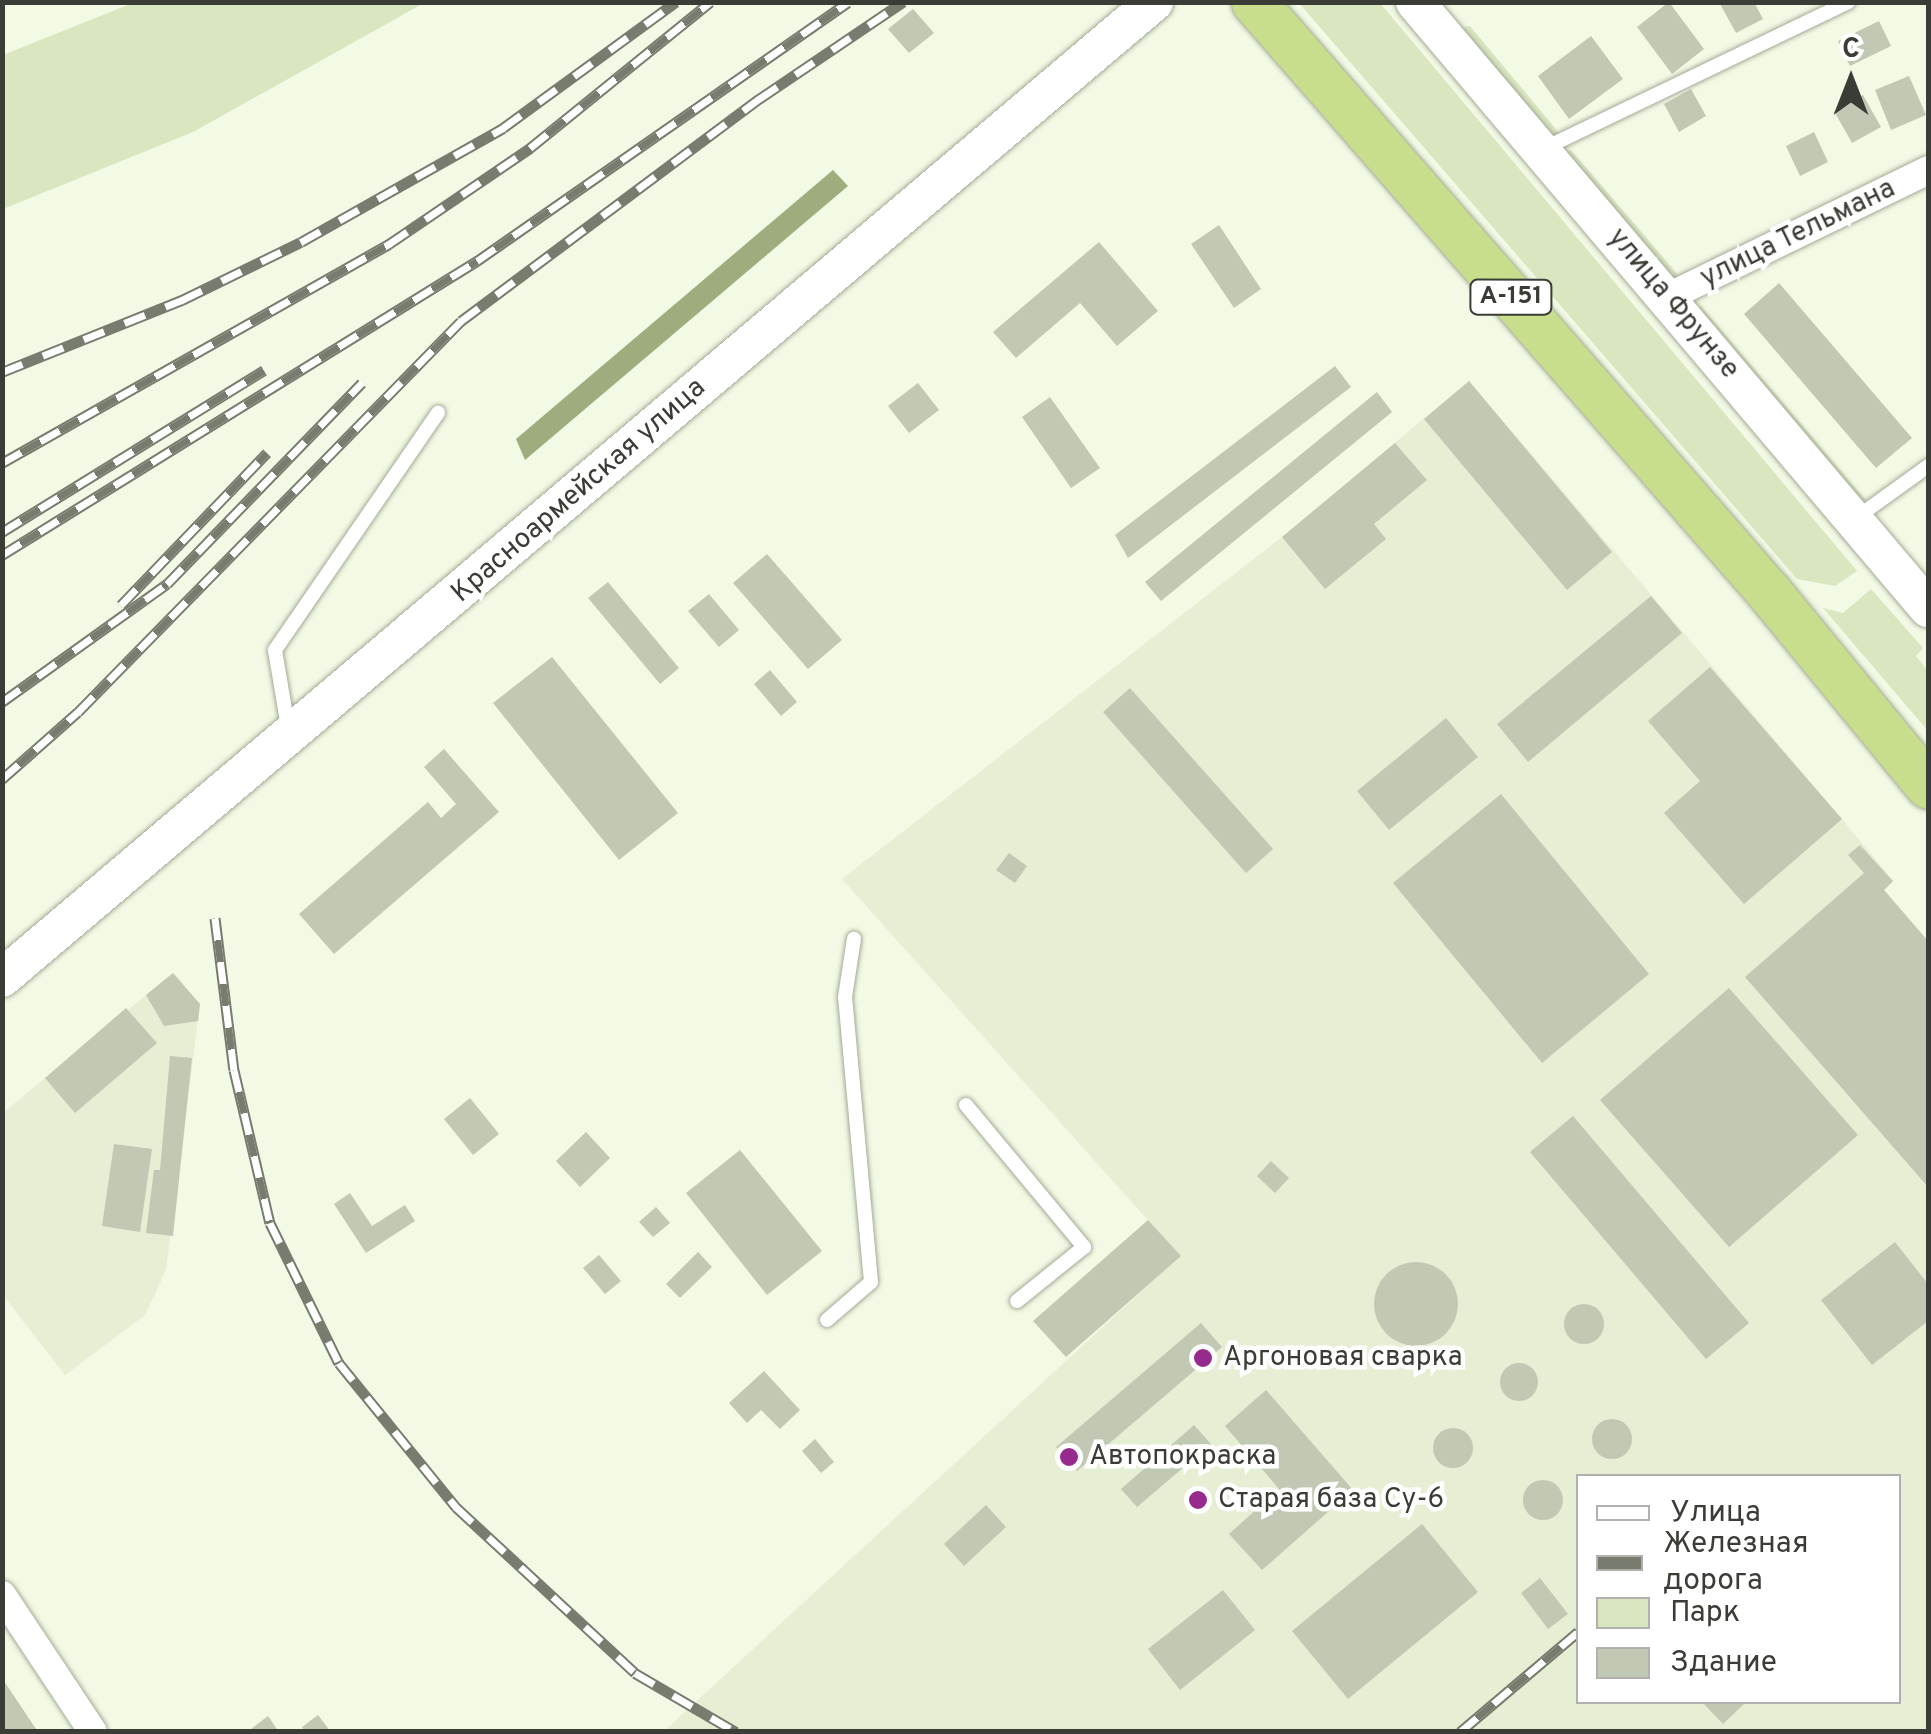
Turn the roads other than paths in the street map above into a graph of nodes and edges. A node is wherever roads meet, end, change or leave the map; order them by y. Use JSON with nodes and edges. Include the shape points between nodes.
{"nodes":[{"id":1,"x":1154,"y":2,"type":"edge"},
{"id":2,"x":1254,"y":2,"type":"edge"},
{"id":3,"x":1415,"y":2,"type":"edge"},
{"id":4,"x":1848,"y":2,"type":"edge"},
{"id":5,"x":1542,"y":150,"type":"junction"},
{"id":6,"x":1926,"y":177,"type":"edge"},
{"id":7,"x":1668,"y":297,"type":"junction"},
{"id":8,"x":438,"y":413,"type":"dead end"},
{"id":9,"x":1928,"y":466,"type":"edge"},
{"id":10,"x":1854,"y":520,"type":"junction"},
{"id":11,"x":1928,"y":608,"type":"edge"},
{"id":12,"x":291,"y":738,"type":"junction"},
{"id":13,"x":1928,"y":786,"type":"edge"},
{"id":14,"x":854,"y":939,"type":"dead end"},
{"id":15,"x":2,"y":978,"type":"edge"},
{"id":16,"x":966,"y":1106,"type":"dead end"},
{"id":17,"x":1017,"y":1301,"type":"dead end"},
{"id":18,"x":826,"y":1320,"type":"dead end"},
{"id":19,"x":2,"y":1595,"type":"edge"},
{"id":20,"x":93,"y":1732,"type":"edge"}],
"edges":[{"from":1,"to":12,"type":"main road","name":"Красноармейская улица"},
{"from":2,"to":13,"type":"highway","number":"А-151","via":[[1768,591]]},
{"from":3,"to":5,"type":"main road","name":"улица Фрунзе"},
{"from":4,"to":5,"type":"lane"},
{"from":5,"to":7,"type":"main road","name":"улица Фрунзе"},
{"from":6,"to":7,"type":"street","name":"улица Тельмана"},
{"from":7,"to":10,"type":"main road","name":"улица Фрунзе"},
{"from":8,"to":12,"type":"lane","via":[[275,650]]},
{"from":9,"to":10,"type":"lane"},
{"from":10,"to":11,"type":"main road","name":"улица Фрунзе"},
{"from":12,"to":15,"type":"main road","name":"Красноармейская улица"},
{"from":14,"to":18,"type":"lane","via":[[846,997],[872,1282]]},
{"from":16,"to":17,"type":"lane","via":[[1084,1247]]},
{"from":19,"to":20,"type":"street"}]}
